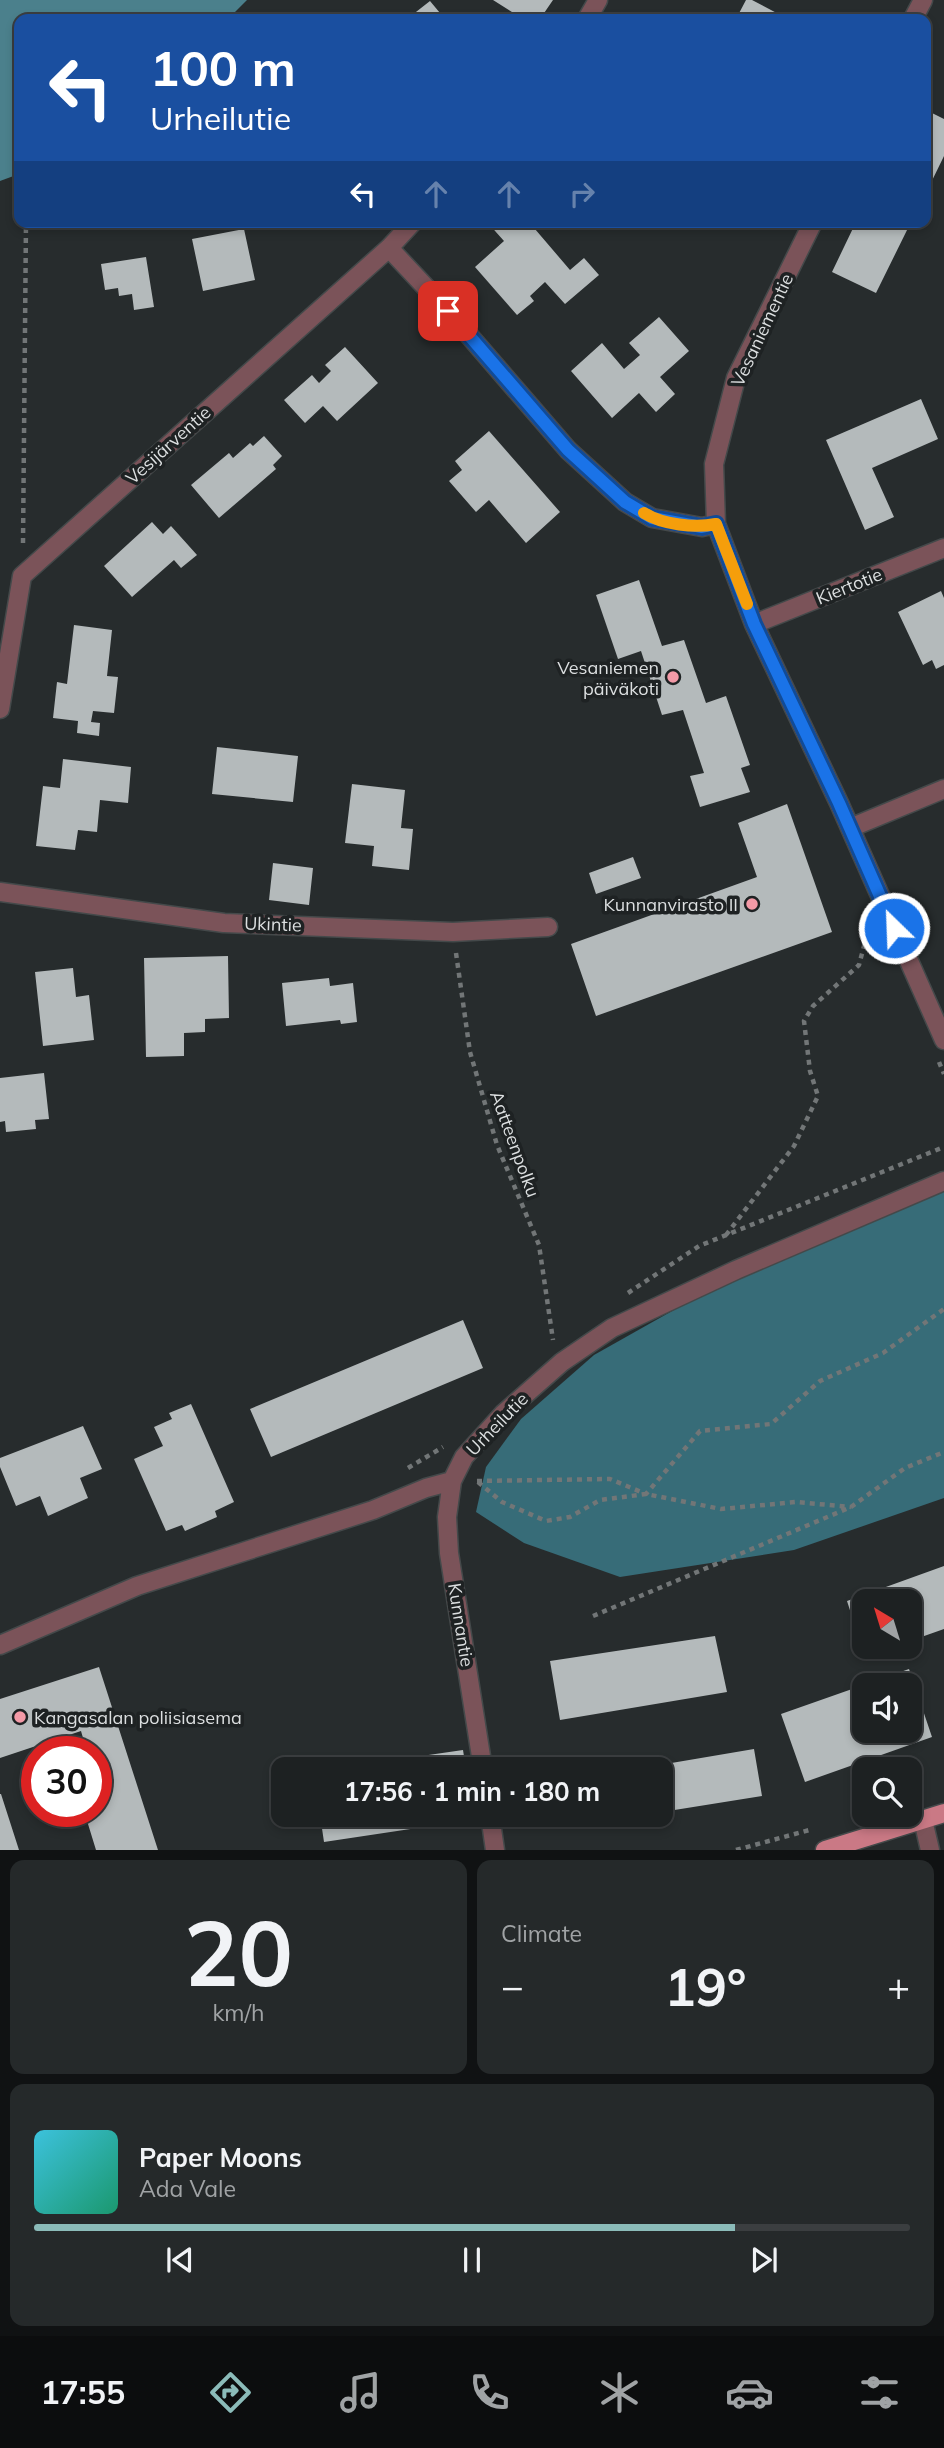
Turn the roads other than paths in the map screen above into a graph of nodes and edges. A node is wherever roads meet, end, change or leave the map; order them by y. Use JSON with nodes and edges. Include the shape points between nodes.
{"nodes":[{"id":1,"x":407,"y":228,"type":"edge"},
{"id":2,"x":810,"y":228,"type":"edge"},
{"id":3,"x":389,"y":248,"type":"junction"},
{"id":4,"x":716,"y":524,"type":"junction"},
{"id":5,"x":944,"y":548,"type":"edge"},
{"id":6,"x":754,"y":624,"type":"junction"},
{"id":7,"x":0,"y":709,"type":"edge"},
{"id":8,"x":944,"y":789,"type":"edge"},
{"id":9,"x":850,"y":828,"type":"junction"},
{"id":10,"x":0,"y":892,"type":"edge"},
{"id":11,"x":548,"y":927,"type":"dead end"},
{"id":12,"x":944,"y":1040,"type":"edge"},
{"id":13,"x":944,"y":1181,"type":"edge"},
{"id":14,"x":452,"y":1481,"type":"junction"},
{"id":15,"x":0,"y":1646,"type":"edge"},
{"id":16,"x":481,"y":1757,"type":"edge"},
{"id":17,"x":944,"y":1813,"type":"edge"},
{"id":18,"x":923,"y":1821,"type":"junction"},
{"id":19,"x":492,"y":1827,"type":"edge"},
{"id":20,"x":495,"y":1850,"type":"edge"},
{"id":21,"x":825,"y":1850,"type":"edge"},
{"id":22,"x":930,"y":1850,"type":"edge"}],
"edges":[{"from":1,"to":3,"type":"street","name":"Vesijärventie"},
{"from":2,"to":4,"type":"street","name":"Vesaniementie","via":[[736,378],[714,464]]},
{"from":3,"to":4,"type":"street","via":[[568,450],[625,502],[652,518],[702,527]]},
{"from":3,"to":7,"type":"street","name":"Vesijärventie","via":[[22,576]]},
{"from":4,"to":6,"type":"street"},
{"from":5,"to":6,"type":"street","name":"Kiertotie"},
{"from":6,"to":9,"type":"street"},
{"from":8,"to":9,"type":"street"},
{"from":9,"to":12,"type":"street"},
{"from":10,"to":11,"type":"street","name":"Ukintie","via":[[224,923],[453,932]]},
{"from":13,"to":14,"type":"street","name":"Urheilutie","via":[[612,1328],[562,1362],[503,1414],[464,1457]]},
{"from":14,"to":15,"type":"street","via":[[137,1586]]},
{"from":14,"to":16,"type":"street","name":"Kunnantie","via":[[449,1553]]},
{"from":17,"to":18,"type":"main road"},
{"from":18,"to":21,"type":"main road"},
{"from":18,"to":22,"type":"street"},
{"from":19,"to":20,"type":"street"}]}
